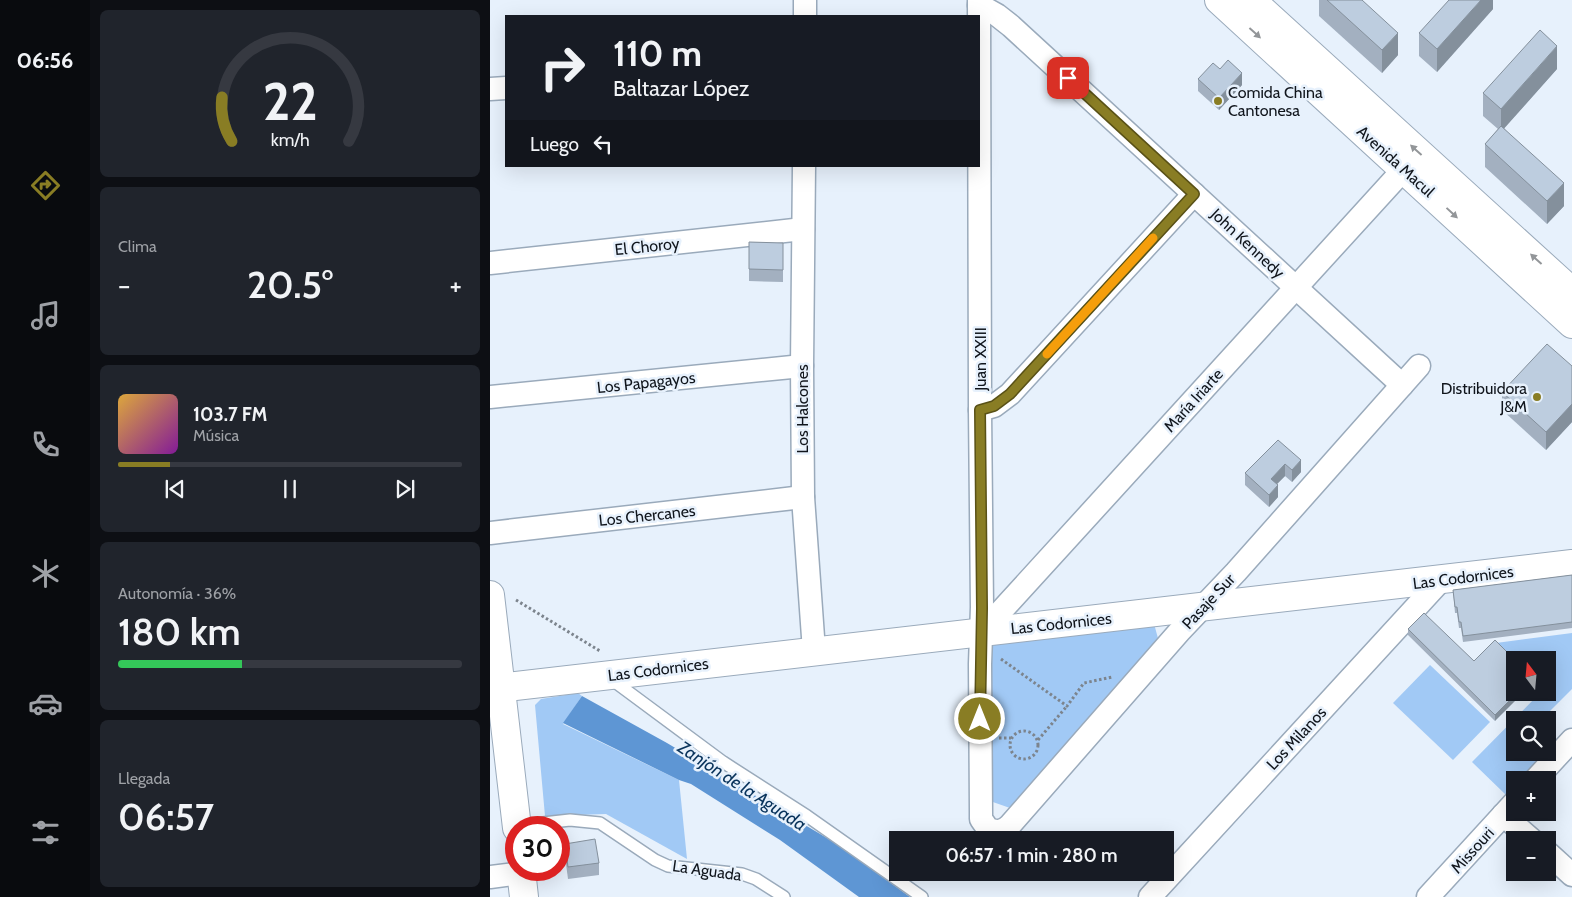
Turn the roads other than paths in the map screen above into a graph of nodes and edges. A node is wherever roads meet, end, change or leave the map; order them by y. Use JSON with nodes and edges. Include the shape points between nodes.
{"nodes":[{"id":1,"x":805,"y":0,"type":"edge"},
{"id":2,"x":1218,"y":0,"type":"edge"},
{"id":3,"x":1251,"y":0,"type":"edge"},
{"id":4,"x":980,"y":3,"type":"edge"},
{"id":5,"x":805,"y":15,"type":"edge"},
{"id":6,"x":505,"y":88,"type":"edge"},
{"id":7,"x":490,"y":89,"type":"edge"},
{"id":8,"x":804,"y":167,"type":"edge"},
{"id":9,"x":1404,"y":169,"type":"junction"},
{"id":10,"x":1194,"y":194,"type":"junction"},
{"id":11,"x":803,"y":228,"type":"junction"},
{"id":12,"x":490,"y":263,"type":"edge"},
{"id":13,"x":1296,"y":287,"type":"junction"},
{"id":14,"x":1572,"y":292,"type":"edge"},
{"id":15,"x":1572,"y":324,"type":"edge"},
{"id":16,"x":802,"y":366,"type":"junction"},
{"id":17,"x":1419,"y":366,"type":"dead end"},
{"id":18,"x":1402,"y":385,"type":"junction"},
{"id":19,"x":490,"y":397,"type":"edge"},
{"id":20,"x":980,"y":410,"type":"junction"},
{"id":21,"x":803,"y":497,"type":"junction"},
{"id":22,"x":490,"y":532,"type":"edge"},
{"id":23,"x":1572,"y":564,"type":"edge"},
{"id":24,"x":1442,"y":579,"type":"junction"},
{"id":25,"x":503,"y":597,"type":"edge"},
{"id":26,"x":1203,"y":607,"type":"junction"},
{"id":27,"x":982,"y":632,"type":"junction"},
{"id":28,"x":814,"y":651,"type":"junction"},
{"id":29,"x":602,"y":663,"type":"junction"},
{"id":30,"x":495,"y":688,"type":"edge"},
{"id":31,"x":1572,"y":740,"type":"edge"},
{"id":32,"x":1544,"y":771,"type":"edge"},
{"id":33,"x":1506,"y":812,"type":"edge"},
{"id":34,"x":514,"y":816,"type":"edge"},
{"id":35,"x":570,"y":820,"type":"edge"},
{"id":36,"x":994,"y":831,"type":"joint"},
{"id":37,"x":1556,"y":860,"type":"edge"},
{"id":38,"x":1572,"y":874,"type":"edge"},
{"id":39,"x":490,"y":877,"type":"edge"},
{"id":40,"x":505,"y":878,"type":"edge"},
{"id":41,"x":784,"y":897,"type":"edge"},
{"id":42,"x":922,"y":897,"type":"edge"},
{"id":43,"x":1150,"y":897,"type":"edge"},
{"id":44,"x":1428,"y":897,"type":"edge"}],
"edges":[{"from":1,"to":5,"type":"street"},
{"from":2,"to":9,"type":"street","name":"Avenida Macul","one_way":true},
{"from":14,"to":3,"type":"street","name":"Avenida Macul","one_way":true},
{"from":4,"to":10,"type":"street","name":"John Kennedy","via":[[1005,20]]},
{"from":4,"to":20,"type":"street","name":"Juan XXIII"},
{"from":6,"to":7,"type":"street"},
{"from":8,"to":11,"type":"street","name":"Los Halcones"},
{"from":9,"to":13,"type":"street","name":"María Iriarte"},
{"from":9,"to":15,"type":"street","name":"Avenida Macul","one_way":true},
{"from":10,"to":13,"type":"street","name":"John Kennedy"},
{"from":10,"to":20,"type":"street","via":[[1010,394],[994,406]]},
{"from":11,"to":12,"type":"street","name":"El Choroy"},
{"from":11,"to":16,"type":"street","name":"Los Halcones"},
{"from":13,"to":18,"type":"street","name":"John Kennedy"},
{"from":13,"to":27,"type":"street","name":"María Iriarte"},
{"from":16,"to":19,"type":"street","name":"Los Papagayos"},
{"from":16,"to":21,"type":"street","name":"Los Halcones"},
{"from":17,"to":18,"type":"street","name":"Pasaje Sur"},
{"from":18,"to":26,"type":"street","name":"Pasaje Sur"},
{"from":20,"to":27,"type":"street","name":"Juan XXIII"},
{"from":21,"to":22,"type":"street","name":"Los Chercanes"},
{"from":21,"to":28,"type":"street","name":"Los Halcones"},
{"from":23,"to":24,"type":"street","name":"Las Codornices"},
{"from":24,"to":26,"type":"street","name":"Las Codornices"},
{"from":24,"to":43,"type":"street","name":"Los Milanos"},
{"from":25,"to":30,"type":"street"},
{"from":26,"to":27,"type":"street","name":"Las Codornices"},
{"from":26,"to":36,"type":"street","name":"Pasaje Sur","via":[[1010,825]]},
{"from":27,"to":28,"type":"street","name":"Las Codornices"},
{"from":27,"to":36,"type":"street","name":"Juan XXIII","via":[[981,819],[988,829]]},
{"from":28,"to":29,"type":"street","name":"Las Codornices"},
{"from":29,"to":30,"type":"street","name":"Las Codornices"},
{"from":29,"to":42,"type":"lane","via":[[723,762],[815,821]]},
{"from":30,"to":34,"type":"street"},
{"from":31,"to":32,"type":"street"},
{"from":33,"to":44,"type":"street","name":"Missouri"},
{"from":35,"to":41,"type":"lane","name":"La Aguada","via":[[600,823],[668,866],[742,874]]},
{"from":37,"to":38,"type":"street"},
{"from":39,"to":40,"type":"street"}]}
